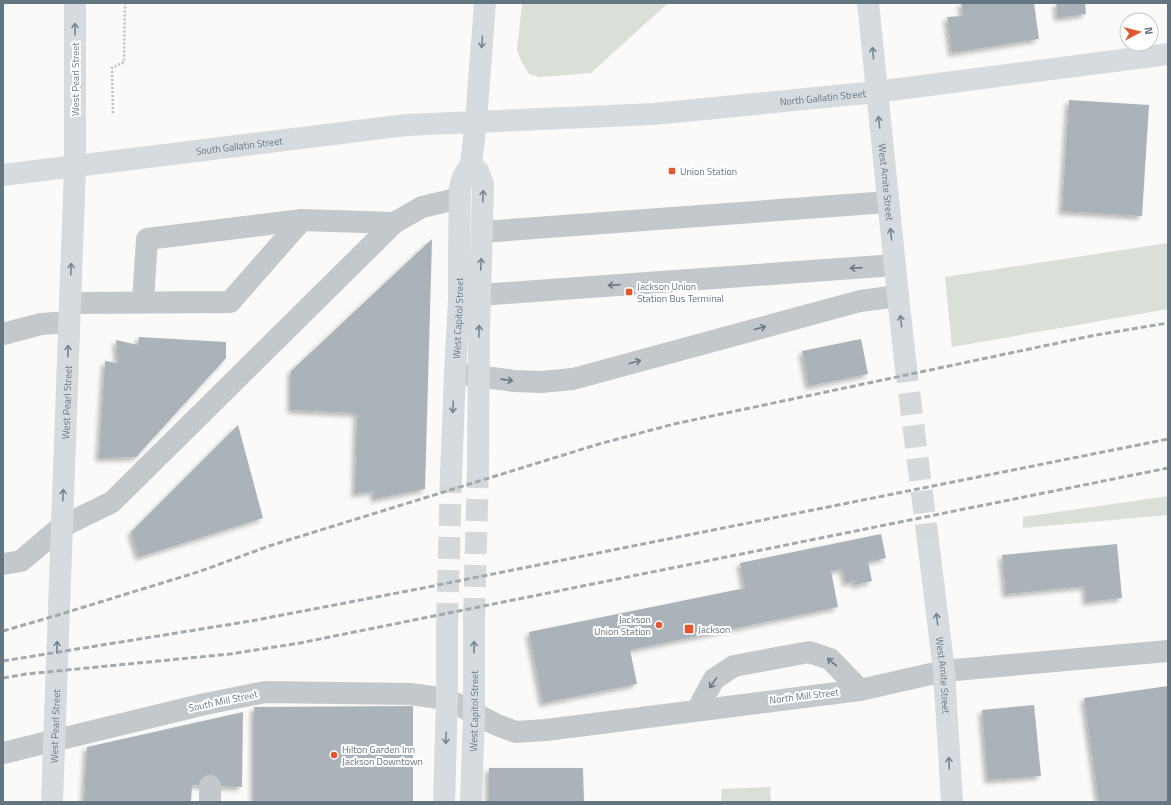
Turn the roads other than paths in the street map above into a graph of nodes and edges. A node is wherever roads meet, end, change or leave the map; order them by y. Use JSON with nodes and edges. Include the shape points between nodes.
{"nodes":[{"id":1,"x":75,"y":3,"type":"edge"},
{"id":2,"x":485,"y":3,"type":"edge"},
{"id":3,"x":868,"y":3,"type":"edge"},
{"id":4,"x":1168,"y":54,"type":"edge"},
{"id":5,"x":876,"y":92,"type":"junction"},
{"id":6,"x":476,"y":121,"type":"junction"},
{"id":7,"x":471,"y":164,"type":"junction"},
{"id":8,"x":75,"y":166,"type":"junction"},
{"id":9,"x":3,"y":175,"type":"edge"},
{"id":10,"x":460,"y":198,"type":"junction"},
{"id":11,"x":888,"y":202,"type":"junction"},
{"id":12,"x":302,"y":220,"type":"junction"},
{"id":13,"x":394,"y":223,"type":"junction"},
{"id":14,"x":482,"y":232,"type":"junction"},
{"id":15,"x":894,"y":265,"type":"junction"},
{"id":16,"x":480,"y":295,"type":"junction"},
{"id":17,"x":898,"y":296,"type":"junction"},
{"id":18,"x":143,"y":302,"type":"junction"},
{"id":19,"x":69,"y":312,"type":"junction"},
{"id":20,"x":3,"y":334,"type":"edge"},
{"id":21,"x":905,"y":360,"type":"tunnel mouth"},
{"id":22,"x":455,"y":373,"type":"junction"},
{"id":23,"x":479,"y":376,"type":"junction"},
{"id":24,"x":478,"y":468,"type":"tunnel mouth"},
{"id":25,"x":451,"y":476,"type":"tunnel mouth"},
{"id":26,"x":61,"y":528,"type":"junction"},
{"id":27,"x":929,"y":549,"type":"tunnel mouth"},
{"id":28,"x":3,"y":564,"type":"edge"},
{"id":29,"x":474,"y":620,"type":"tunnel mouth"},
{"id":30,"x":447,"y":625,"type":"tunnel mouth"},
{"id":31,"x":1168,"y":651,"type":"edge"},
{"id":32,"x":944,"y":671,"type":"junction"},
{"id":33,"x":860,"y":690,"type":"junction"},
{"id":34,"x":447,"y":699,"type":"junction"},
{"id":35,"x":697,"y":710,"type":"junction"},
{"id":36,"x":474,"y":714,"type":"junction"},
{"id":37,"x":54,"y":740,"type":"junction"},
{"id":38,"x":3,"y":753,"type":"edge"},
{"id":39,"x":52,"y":802,"type":"edge"},
{"id":40,"x":444,"y":802,"type":"edge"},
{"id":41,"x":471,"y":802,"type":"edge"},
{"id":42,"x":952,"y":802,"type":"edge"}],
"edges":[{"from":8,"to":1,"type":"main road","name":"West Pearl Street","one_way":true},
{"from":2,"to":6,"type":"main road","name":"West Capitol Street","one_way":true},
{"from":5,"to":3,"type":"main road","name":"West Amite Street","one_way":true},
{"from":4,"to":5,"type":"main road","name":"North Gallatin Street"},
{"from":5,"to":6,"type":"main road","name":"North Gallatin Street","via":[[654,114]]},
{"from":11,"to":5,"type":"main road","name":"West Amite Street","one_way":true},
{"from":6,"to":7,"type":"main road","name":"West Capitol Street"},
{"from":6,"to":8,"type":"main road","name":"South Gallatin Street","via":[[406,125]]},
{"from":7,"to":10,"type":"main road","name":"West Capitol Street","via":[[463,177]]},
{"from":14,"to":7,"type":"main road","one_way":true,"via":[[483,184],[478,171]]},
{"from":8,"to":9,"type":"main road","name":"South Gallatin Street"},
{"from":19,"to":8,"type":"main road","name":"West Pearl Street","one_way":true},
{"from":10,"to":13,"type":"street","via":[[422,207]]},
{"from":10,"to":22,"type":"main road","name":"West Capitol Street"},
{"from":11,"to":14,"type":"street"},
{"from":15,"to":11,"type":"main road","name":"West Amite Street","one_way":true},
{"from":12,"to":13,"type":"street"},
{"from":12,"to":18,"type":"street","via":[[230,302]]},
{"from":12,"to":18,"type":"street","via":[[147,239]]},
{"from":13,"to":26,"type":"street","via":[[112,502]]},
{"from":16,"to":14,"type":"main road","one_way":true},
{"from":15,"to":16,"type":"street","one_way":true},
{"from":15,"to":17,"type":"main road","name":"West Amite Street"},
{"from":23,"to":16,"type":"main road","one_way":true},
{"from":21,"to":17,"type":"main road","name":"West Amite Street","one_way":true},
{"from":23,"to":17,"type":"street","one_way":true,"via":[[541,382],[573,379],[860,301]]},
{"from":18,"to":19,"type":"street"},
{"from":19,"to":20,"type":"street","via":[[41,324]]},
{"from":26,"to":19,"type":"main road","name":"West Pearl Street","one_way":true},
{"from":22,"to":23,"type":"street"},
{"from":22,"to":25,"type":"main road","name":"West Capitol Street","one_way":true},
{"from":23,"to":24,"type":"main road"},
{"from":26,"to":28,"type":"street","via":[[22,561]]},
{"from":37,"to":26,"type":"main road","name":"West Pearl Street","one_way":true},
{"from":32,"to":27,"type":"main road","name":"West Amite Street","one_way":true},
{"from":36,"to":29,"type":"main road","name":"West Capitol Street","one_way":true},
{"from":30,"to":34,"type":"main road"},
{"from":31,"to":32,"type":"street","name":"North Mill Street"},
{"from":32,"to":33,"type":"street","name":"North Mill Street"},
{"from":42,"to":32,"type":"main road","name":"West Amite Street","one_way":true},
{"from":33,"to":35,"type":"street","name":"North Mill Street"},
{"from":33,"to":35,"type":"street","one_way":true,"via":[[830,659],[809,652],[734,666],[714,679]]},
{"from":34,"to":36,"type":"street","name":"North Mill Street"},
{"from":34,"to":37,"type":"street","name":"South Mill Street","via":[[410,694],[265,692],[206,712]]},
{"from":34,"to":40,"type":"main road","one_way":true},
{"from":35,"to":36,"type":"street","name":"North Mill Street","via":[[516,732]]},
{"from":36,"to":41,"type":"main road","name":"West Capitol Street"},
{"from":37,"to":38,"type":"street","name":"South Mill Street"},
{"from":37,"to":39,"type":"main road","name":"West Pearl Street"}]}
